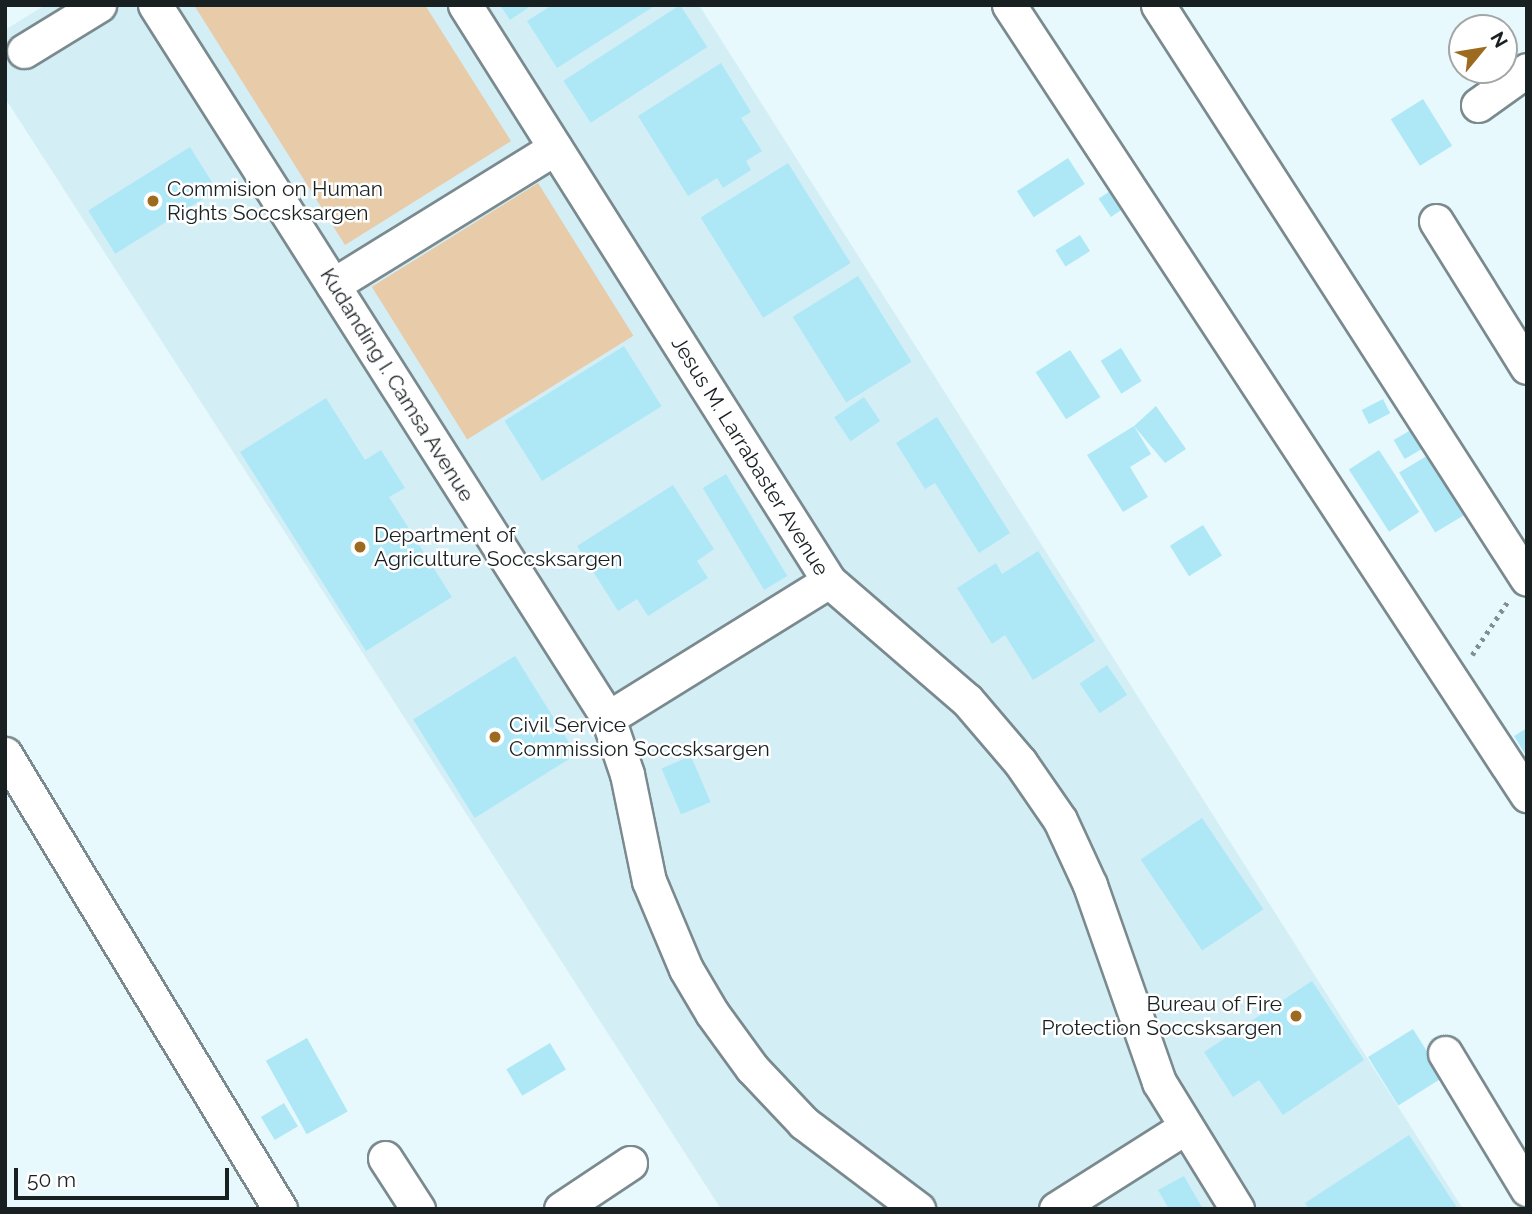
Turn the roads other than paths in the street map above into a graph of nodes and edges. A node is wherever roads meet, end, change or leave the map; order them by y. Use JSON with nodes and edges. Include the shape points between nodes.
{"nodes":[{"id":1,"x":99,"y":5,"type":"edge"},
{"id":2,"x":155,"y":5,"type":"edge"},
{"id":3,"x":465,"y":5,"type":"edge"},
{"id":4,"x":1009,"y":5,"type":"edge"},
{"id":5,"x":1158,"y":5,"type":"edge"},
{"id":6,"x":24,"y":51,"type":"dead end"},
{"id":7,"x":1527,"y":70,"type":"edge"},
{"id":8,"x":1478,"y":105,"type":"dead end"},
{"id":9,"x":555,"y":148,"type":"junction"},
{"id":10,"x":1436,"y":221,"type":"dead end"},
{"id":11,"x":333,"y":285,"type":"junction"},
{"id":12,"x":1527,"y":367,"type":"edge"},
{"id":13,"x":1525,"y":576,"type":"edge"},
{"id":14,"x":829,"y":581,"type":"junction"},
{"id":15,"x":608,"y":718,"type":"junction"},
{"id":16,"x":5,"y":754,"type":"edge"},
{"id":17,"x":1527,"y":795,"type":"edge"},
{"id":18,"x":1445,"y":1053,"type":"dead end"},
{"id":19,"x":1184,"y":1128,"type":"junction"},
{"id":20,"x":386,"y":1158,"type":"dead end"},
{"id":21,"x":629,"y":1163,"type":"dead end"},
{"id":22,"x":1527,"y":1189,"type":"edge"},
{"id":23,"x":279,"y":1209,"type":"edge"},
{"id":24,"x":418,"y":1209,"type":"edge"},
{"id":25,"x":561,"y":1209,"type":"edge"},
{"id":26,"x":918,"y":1209,"type":"edge"},
{"id":27,"x":1056,"y":1209,"type":"edge"},
{"id":28,"x":1237,"y":1209,"type":"edge"}],
"edges":[{"from":1,"to":6,"type":"street"},
{"from":2,"to":11,"type":"street","name":"Kudanding I. Camsa Avenue"},
{"from":3,"to":9,"type":"street","name":"Jesus M. Larrabaster Avenue"},
{"from":4,"to":17,"type":"street"},
{"from":5,"to":13,"type":"street"},
{"from":7,"to":8,"type":"street"},
{"from":9,"to":11,"type":"street"},
{"from":9,"to":14,"type":"street","name":"Jesus M. Larrabaster Avenue"},
{"from":10,"to":12,"type":"street"},
{"from":11,"to":15,"type":"street","name":"Kudanding I. Camsa Avenue"},
{"from":14,"to":15,"type":"street"},
{"from":14,"to":19,"type":"street","name":"Jesus M. Larrabaster Avenue","via":[[967,700],[1020,762],[1060,820],[1090,885],[1139,1034]]},
{"from":15,"to":26,"type":"street","name":"Kudanding I. Camsa Avenue","via":[[627,774],[649,881],[686,969],[712,1013],[752,1068],[804,1123]]},
{"from":16,"to":23,"type":"street"},
{"from":18,"to":22,"type":"street"},
{"from":19,"to":27,"type":"street"},
{"from":19,"to":28,"type":"street","name":"Jesus M. Larrabaster Avenue"},
{"from":20,"to":24,"type":"street"},
{"from":21,"to":25,"type":"street"}]}
